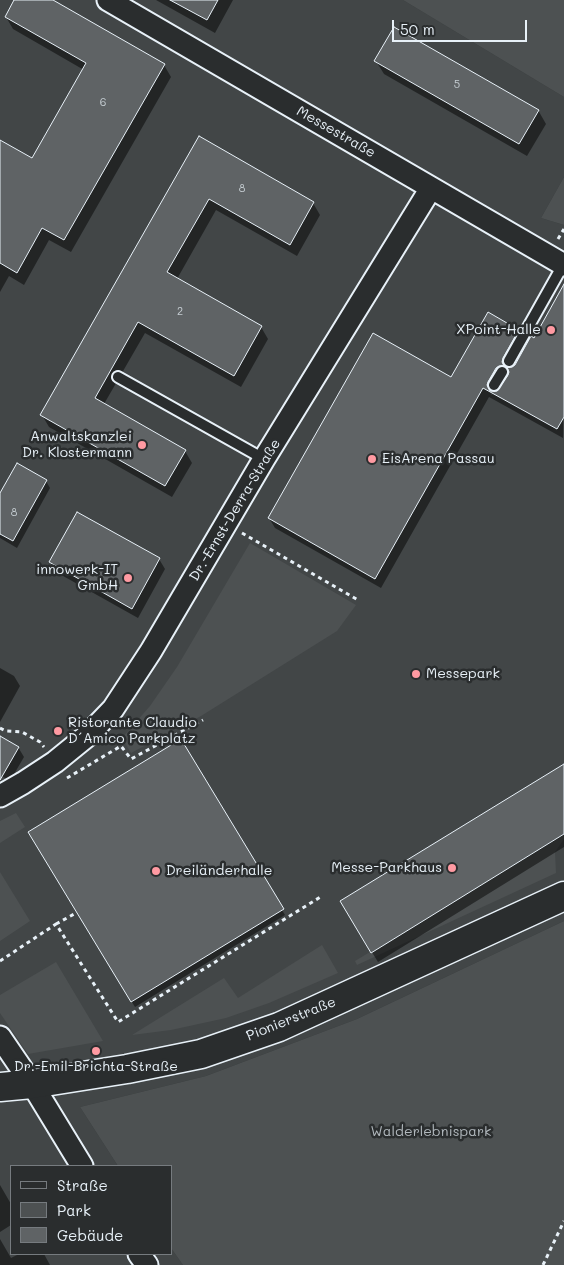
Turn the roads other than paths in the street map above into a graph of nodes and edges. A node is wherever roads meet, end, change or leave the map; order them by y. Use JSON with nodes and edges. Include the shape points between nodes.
{"nodes":[{"id":1,"x":108,"y":0,"type":"edge"},
{"id":2,"x":431,"y":188,"type":"junction"},
{"id":3,"x":563,"y":265,"type":"edge"},
{"id":4,"x":509,"y":361,"type":"dead end"},
{"id":5,"x":502,"y":372,"type":"dead end"},
{"id":6,"x":118,"y":377,"type":"dead end"},
{"id":7,"x":494,"y":386,"type":"dead end"},
{"id":8,"x":264,"y":459,"type":"junction"},
{"id":9,"x":0,"y":796,"type":"edge"},
{"id":10,"x":564,"y":896,"type":"edge"},
{"id":11,"x":0,"y":1037,"type":"edge"},
{"id":12,"x":32,"y":1084,"type":"junction"},
{"id":13,"x":0,"y":1087,"type":"edge"},
{"id":14,"x":81,"y":1165,"type":"edge"}],
"edges":[{"from":1,"to":2,"type":"street","name":"Messestraße"},
{"from":2,"to":3,"type":"street","name":"Messestraße"},
{"from":2,"to":8,"type":"street","name":"Dr.-Ernst-Derra-Straße"},
{"from":3,"to":4,"type":"lane"},
{"from":5,"to":7,"type":"lane"},
{"from":6,"to":8,"type":"lane"},
{"from":8,"to":9,"type":"street","name":"Dr.-Ernst-Derra-Straße","via":[[151,651],[113,709],[55,762]]},
{"from":10,"to":12,"type":"main road","name":"Pionierstraße","via":[[279,1027],[201,1054]]},
{"from":11,"to":12,"type":"street"},
{"from":12,"to":13,"type":"main road","name":"Pionierstraße"},
{"from":12,"to":14,"type":"street"}]}
